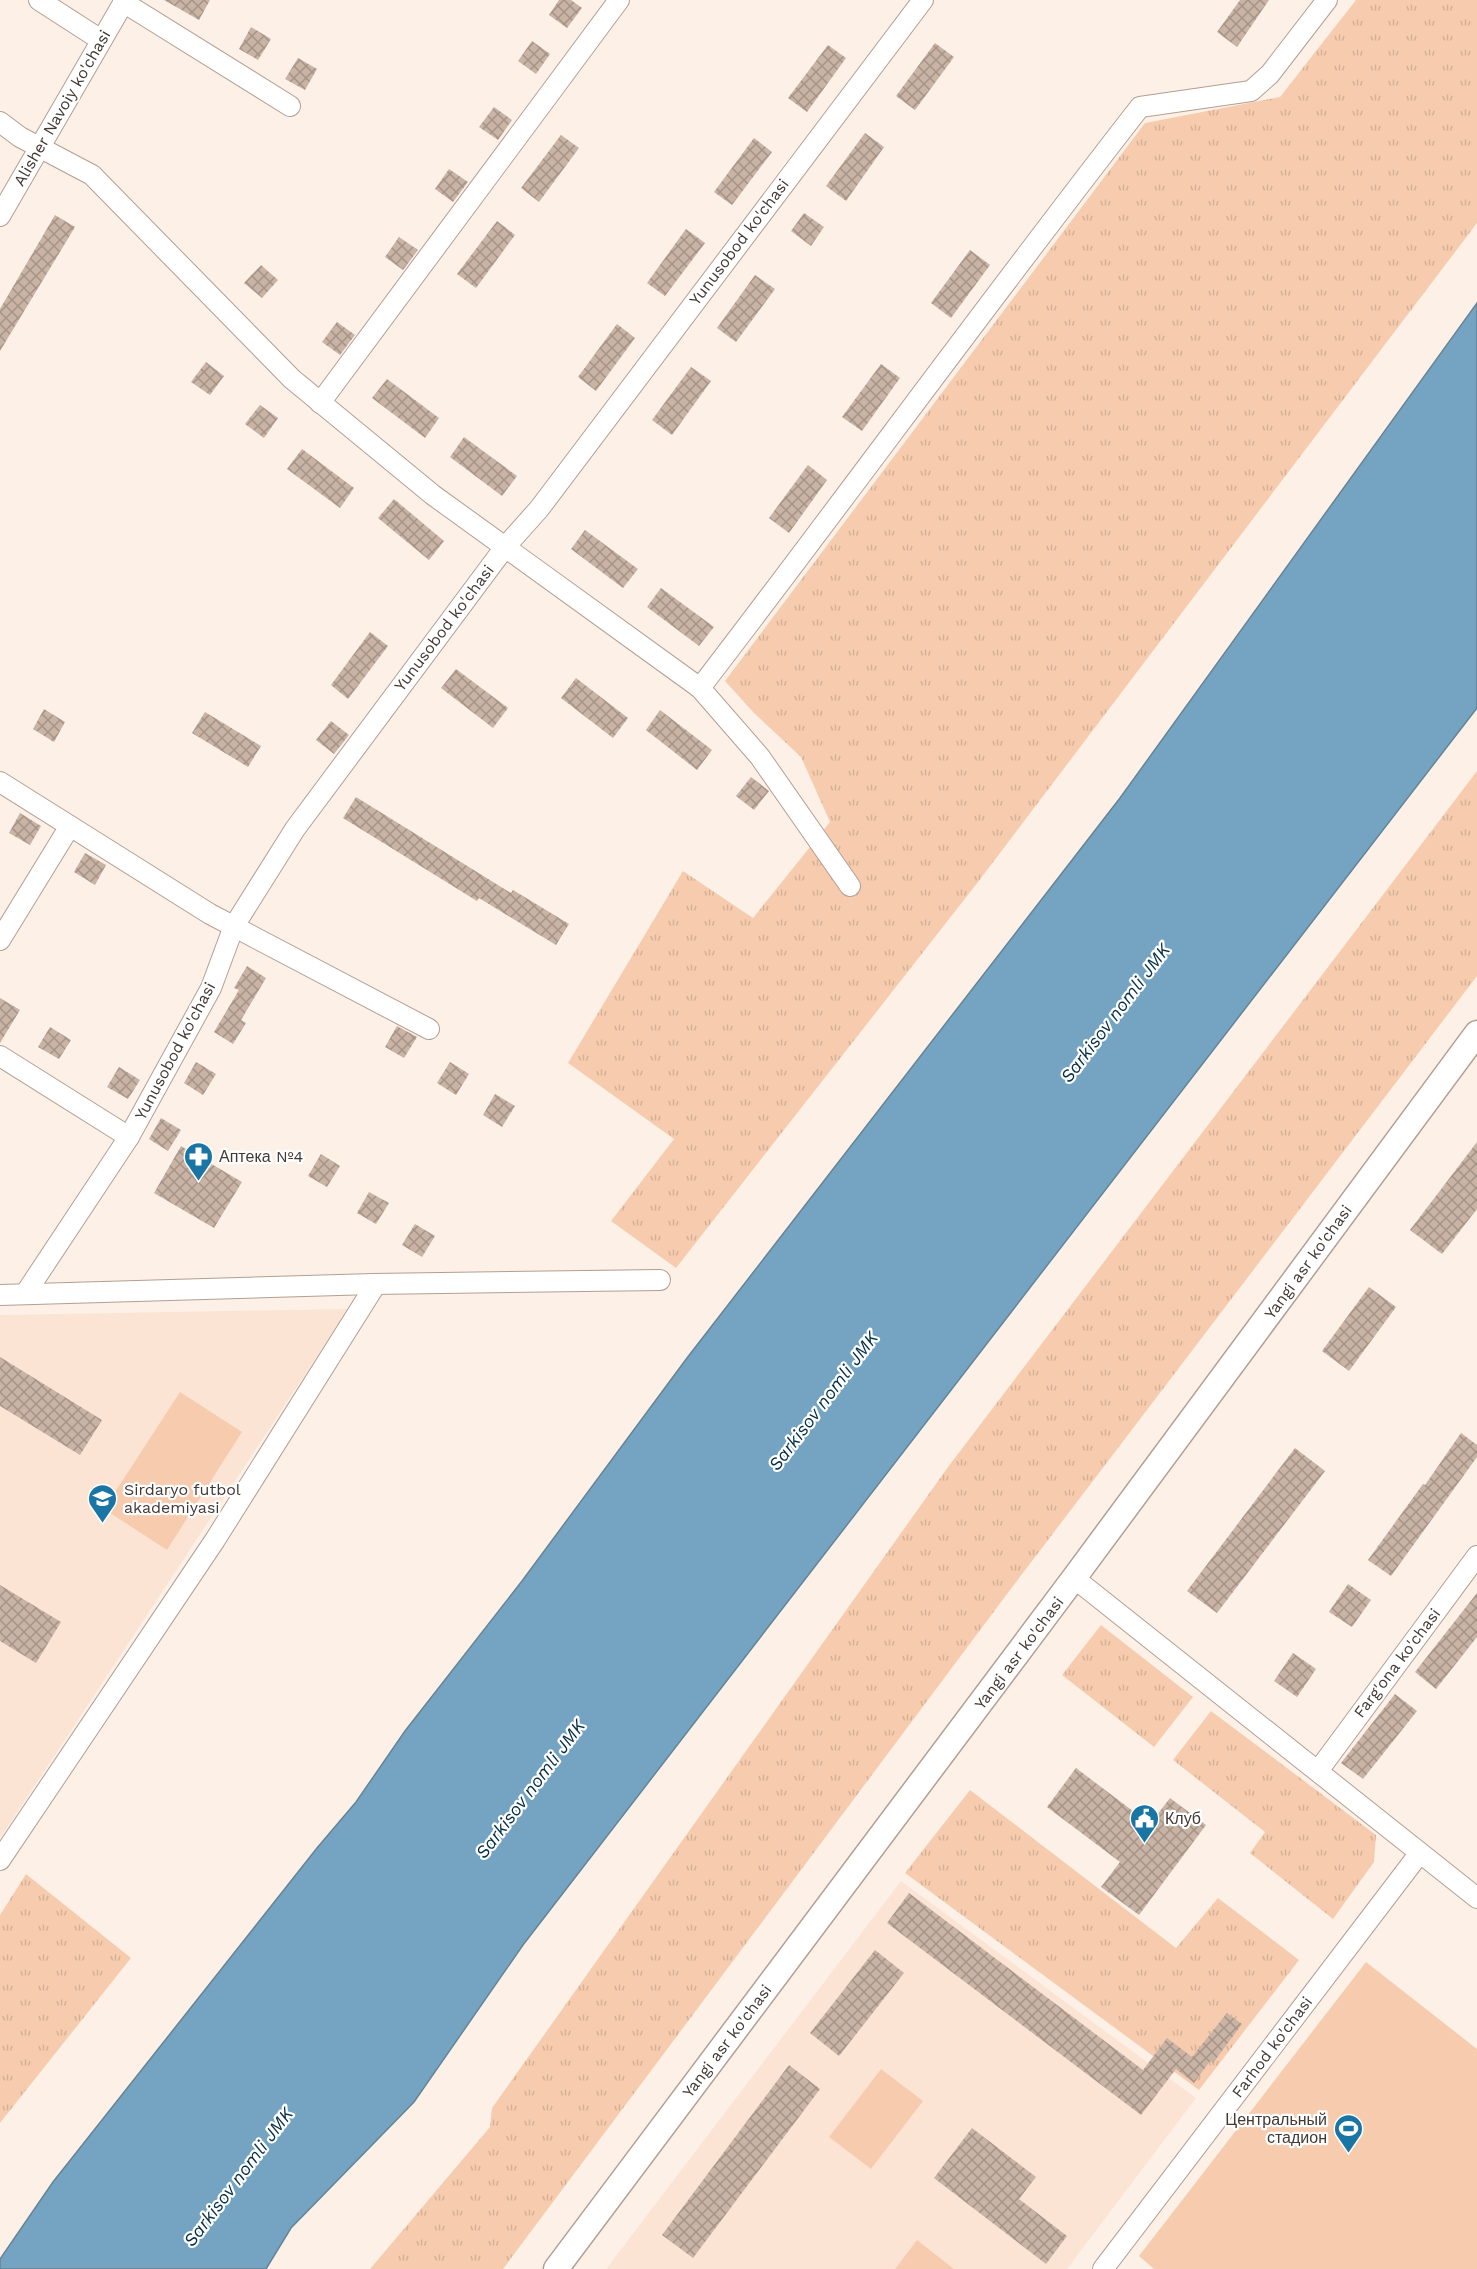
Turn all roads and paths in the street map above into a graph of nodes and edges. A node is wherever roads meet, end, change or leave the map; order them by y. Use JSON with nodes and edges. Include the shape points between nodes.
{"nodes":[{"id":1,"x":39,"y":0,"type":"edge"},
{"id":2,"x":619,"y":0,"type":"edge"},
{"id":3,"x":923,"y":0,"type":"edge"},
{"id":4,"x":1327,"y":0,"type":"edge"},
{"id":5,"x":124,"y":1,"type":"edge"},
{"id":6,"x":101,"y":40,"type":"junction"},
{"id":7,"x":290,"y":106,"type":"dead end"},
{"id":8,"x":0,"y":122,"type":"edge"},
{"id":9,"x":40,"y":147,"type":"junction"},
{"id":10,"x":0,"y":216,"type":"edge"},
{"id":11,"x":320,"y":403,"type":"junction"},
{"id":12,"x":505,"y":547,"type":"junction"},
{"id":13,"x":700,"y":688,"type":"junction"},
{"id":14,"x":0,"y":782,"type":"edge"},
{"id":15,"x":70,"y":826,"type":"junction"},
{"id":16,"x":850,"y":886,"type":"dead end"},
{"id":17,"x":234,"y":926,"type":"junction"},
{"id":18,"x":0,"y":940,"type":"edge"},
{"id":19,"x":429,"y":1029,"type":"dead end"},
{"id":20,"x":1477,"y":1033,"type":"edge"},
{"id":21,"x":0,"y":1056,"type":"edge"},
{"id":22,"x":129,"y":1137,"type":"junction"},
{"id":23,"x":660,"y":1280,"type":"dead end"},
{"id":24,"x":376,"y":1284,"type":"junction"},
{"id":25,"x":25,"y":1294,"type":"junction"},
{"id":26,"x":0,"y":1295,"type":"edge"},
{"id":27,"x":1476,"y":1558,"type":"edge"},
{"id":28,"x":1074,"y":1578,"type":"junction"},
{"id":29,"x":1318,"y":1771,"type":"junction"},
{"id":30,"x":1419,"y":1854,"type":"junction"},
{"id":31,"x":0,"y":1860,"type":"edge"},
{"id":32,"x":1477,"y":1898,"type":"edge"},
{"id":33,"x":556,"y":2269,"type":"edge"},
{"id":34,"x":1103,"y":2269,"type":"edge"}],
"edges":[{"from":1,"to":6,"type":"street"},
{"from":2,"to":11,"type":"street"},
{"from":3,"to":12,"type":"street","name":"Yunusobod ko'chasi","via":[[539,509]]},
{"from":4,"to":13,"type":"street","via":[[1270,74],[1251,91],[1140,107]]},
{"from":5,"to":6,"type":"street","name":"Alisher Navoiy ko'chasi"},
{"from":5,"to":7,"type":"street"},
{"from":6,"to":9,"type":"street","name":"Alisher Navoiy ko'chasi"},
{"from":8,"to":9,"type":"street"},
{"from":9,"to":10,"type":"street","name":"Alisher Navoiy ko'chasi"},
{"from":9,"to":11,"type":"street","via":[[92,175]]},
{"from":11,"to":12,"type":"street","via":[[433,495]]},
{"from":12,"to":13,"type":"street"},
{"from":12,"to":17,"type":"street","name":"Yunusobod ko'chasi","via":[[295,829]]},
{"from":13,"to":16,"type":"street","via":[[760,757]]},
{"from":14,"to":15,"type":"street"},
{"from":15,"to":17,"type":"street"},
{"from":15,"to":18,"type":"street"},
{"from":17,"to":19,"type":"street"},
{"from":17,"to":22,"type":"street","name":"Yunusobod ko'chasi","via":[[211,988]]},
{"from":20,"to":28,"type":"street","name":"Yangi asr ko'chasi"},
{"from":21,"to":22,"type":"street"},
{"from":22,"to":25,"type":"street","name":"Yunusobod ko'chasi"},
{"from":23,"to":24,"type":"street"},
{"from":24,"to":25,"type":"street"},
{"from":24,"to":31,"type":"street","via":[[215,1540]]},
{"from":25,"to":26,"type":"street"},
{"from":27,"to":29,"type":"street","name":"Farg'ona ko'chasi"},
{"from":28,"to":29,"type":"street"},
{"from":28,"to":33,"type":"street","name":"Yangi asr ko'chasi"},
{"from":29,"to":30,"type":"street"},
{"from":30,"to":32,"type":"street"},
{"from":30,"to":34,"type":"street","name":"Farhod ko'chasi"}]}
